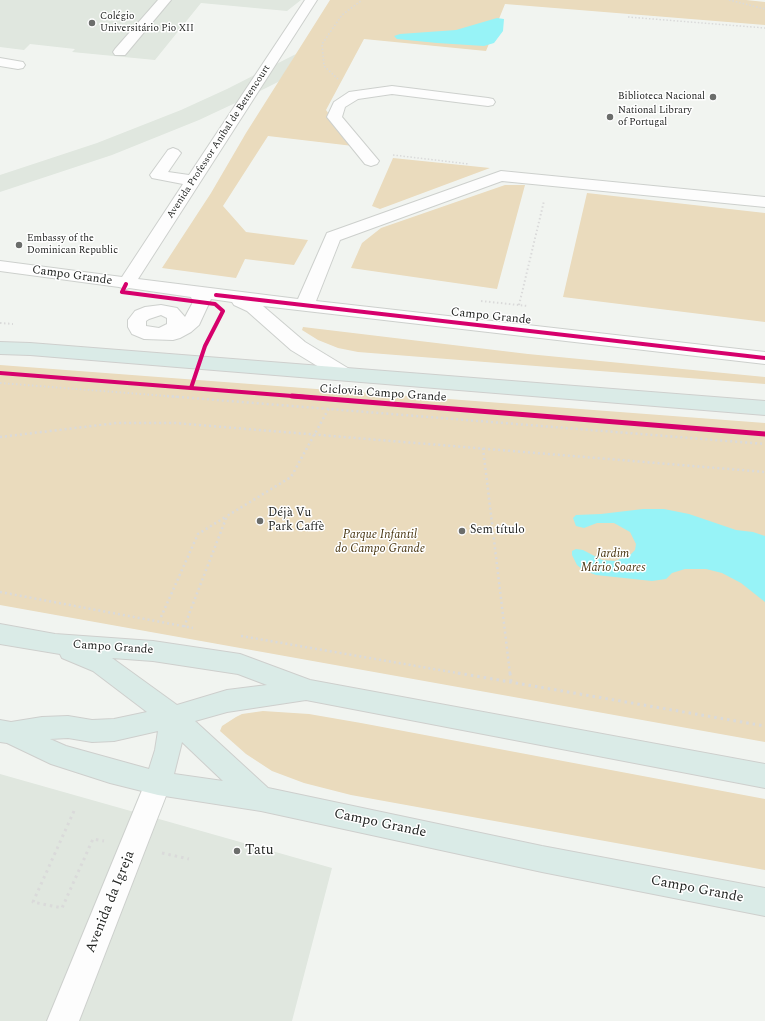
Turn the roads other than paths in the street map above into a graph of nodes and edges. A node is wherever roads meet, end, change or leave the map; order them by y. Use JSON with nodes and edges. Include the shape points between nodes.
{"nodes":[{"id":1,"x":165,"y":0,"type":"edge"},
{"id":2,"x":311,"y":0,"type":"edge"},
{"id":3,"x":120,"y":52,"type":"dead end"},
{"id":4,"x":0,"y":62,"type":"edge"},
{"id":5,"x":18,"y":65,"type":"dead end"},
{"id":6,"x":488,"y":102,"type":"dead end"},
{"id":7,"x":173,"y":153,"type":"dead end"},
{"id":8,"x":367,"y":156,"type":"road end"},
{"id":9,"x":193,"y":181,"type":"junction"},
{"id":10,"x":765,"y":202,"type":"edge"},
{"id":11,"x":0,"y":266,"type":"edge"},
{"id":12,"x":126,"y":284,"type":"junction"},
{"id":13,"x":197,"y":292,"type":"junction"},
{"id":14,"x":216,"y":295,"type":"junction"},
{"id":15,"x":305,"y":305,"type":"junction"},
{"id":16,"x":152,"y":335,"type":"dead end"},
{"id":17,"x":0,"y":343,"type":"edge"},
{"id":18,"x":0,"y":348,"type":"edge"},
{"id":19,"x":30,"y":349,"type":"junction"},
{"id":20,"x":765,"y":358,"type":"edge"},
{"id":21,"x":344,"y":374,"type":"junction"},
{"id":22,"x":765,"y":408,"type":"edge"},
{"id":23,"x":0,"y":634,"type":"edge"},
{"id":24,"x":55,"y":644,"type":"junction"},
{"id":25,"x":308,"y":690,"type":"junction"},
{"id":26,"x":173,"y":717,"type":"junction"},
{"id":27,"x":6,"y":732,"type":"edge"},
{"id":28,"x":765,"y":776,"type":"edge"},
{"id":29,"x":158,"y":783,"type":"junction"},
{"id":30,"x":261,"y":799,"type":"junction"},
{"id":31,"x":765,"y":902,"type":"edge"},
{"id":32,"x":63,"y":1021,"type":"edge"}],
"edges":[{"from":1,"to":3,"type":"street"},
{"from":2,"to":9,"type":"street","name":"Avenida Professor Aníbal de Bettencourt"},
{"from":4,"to":5,"type":"street"},
{"from":6,"to":8,"type":"street","via":[[392,90],[354,95],[339,105],[334,117]]},
{"from":7,"to":9,"type":"street","via":[[158,175]]},
{"from":9,"to":12,"type":"street","name":"Avenida Professor Aníbal de Bettencourt"},
{"from":10,"to":15,"type":"street","via":[[501,176],[333,237]]},
{"from":11,"to":12,"type":"street","name":"Campo Grande"},
{"from":12,"to":13,"type":"street","name":"Campo Grande"},
{"from":13,"to":14,"type":"street","name":"Campo Grande"},
{"from":13,"to":16,"type":"street","via":[[202,302],[192,321],[173,334]]},
{"from":14,"to":15,"type":"street","name":"Campo Grande"},
{"from":14,"to":21,"type":"street","name":"Campo Grande","via":[[242,301],[253,307],[298,346]]},
{"from":15,"to":20,"type":"street","name":"Campo Grande"},
{"from":17,"to":19,"type":"main road","name":"Campo Grande"},
{"from":18,"to":19,"type":"main road","name":"Campo Grande"},
{"from":19,"to":21,"type":"main road","name":"Campo Grande"},
{"from":21,"to":22,"type":"main road","name":"Campo Grande"},
{"from":23,"to":24,"type":"main road","name":"Campo Grande"},
{"from":24,"to":25,"type":"main road","name":"Campo Grande","via":[[153,651],[240,664]]},
{"from":24,"to":26,"type":"main road","via":[[102,664]]},
{"from":25,"to":26,"type":"main road","via":[[227,701]]},
{"from":25,"to":28,"type":"main road","name":"Campo Grande"},
{"from":26,"to":27,"type":"main road","via":[[114,730],[92,731],[68,727]]},
{"from":26,"to":29,"type":"main road","via":[[168,750]]},
{"from":26,"to":30,"type":"main road"},
{"from":27,"to":29,"type":"main road","name":"Campo Grande","via":[[60,756]]},
{"from":29,"to":30,"type":"main road","name":"Campo Grande"},
{"from":29,"to":32,"type":"street","name":"Avenida da Igreja"},
{"from":30,"to":31,"type":"main road","name":"Campo Grande"}]}
